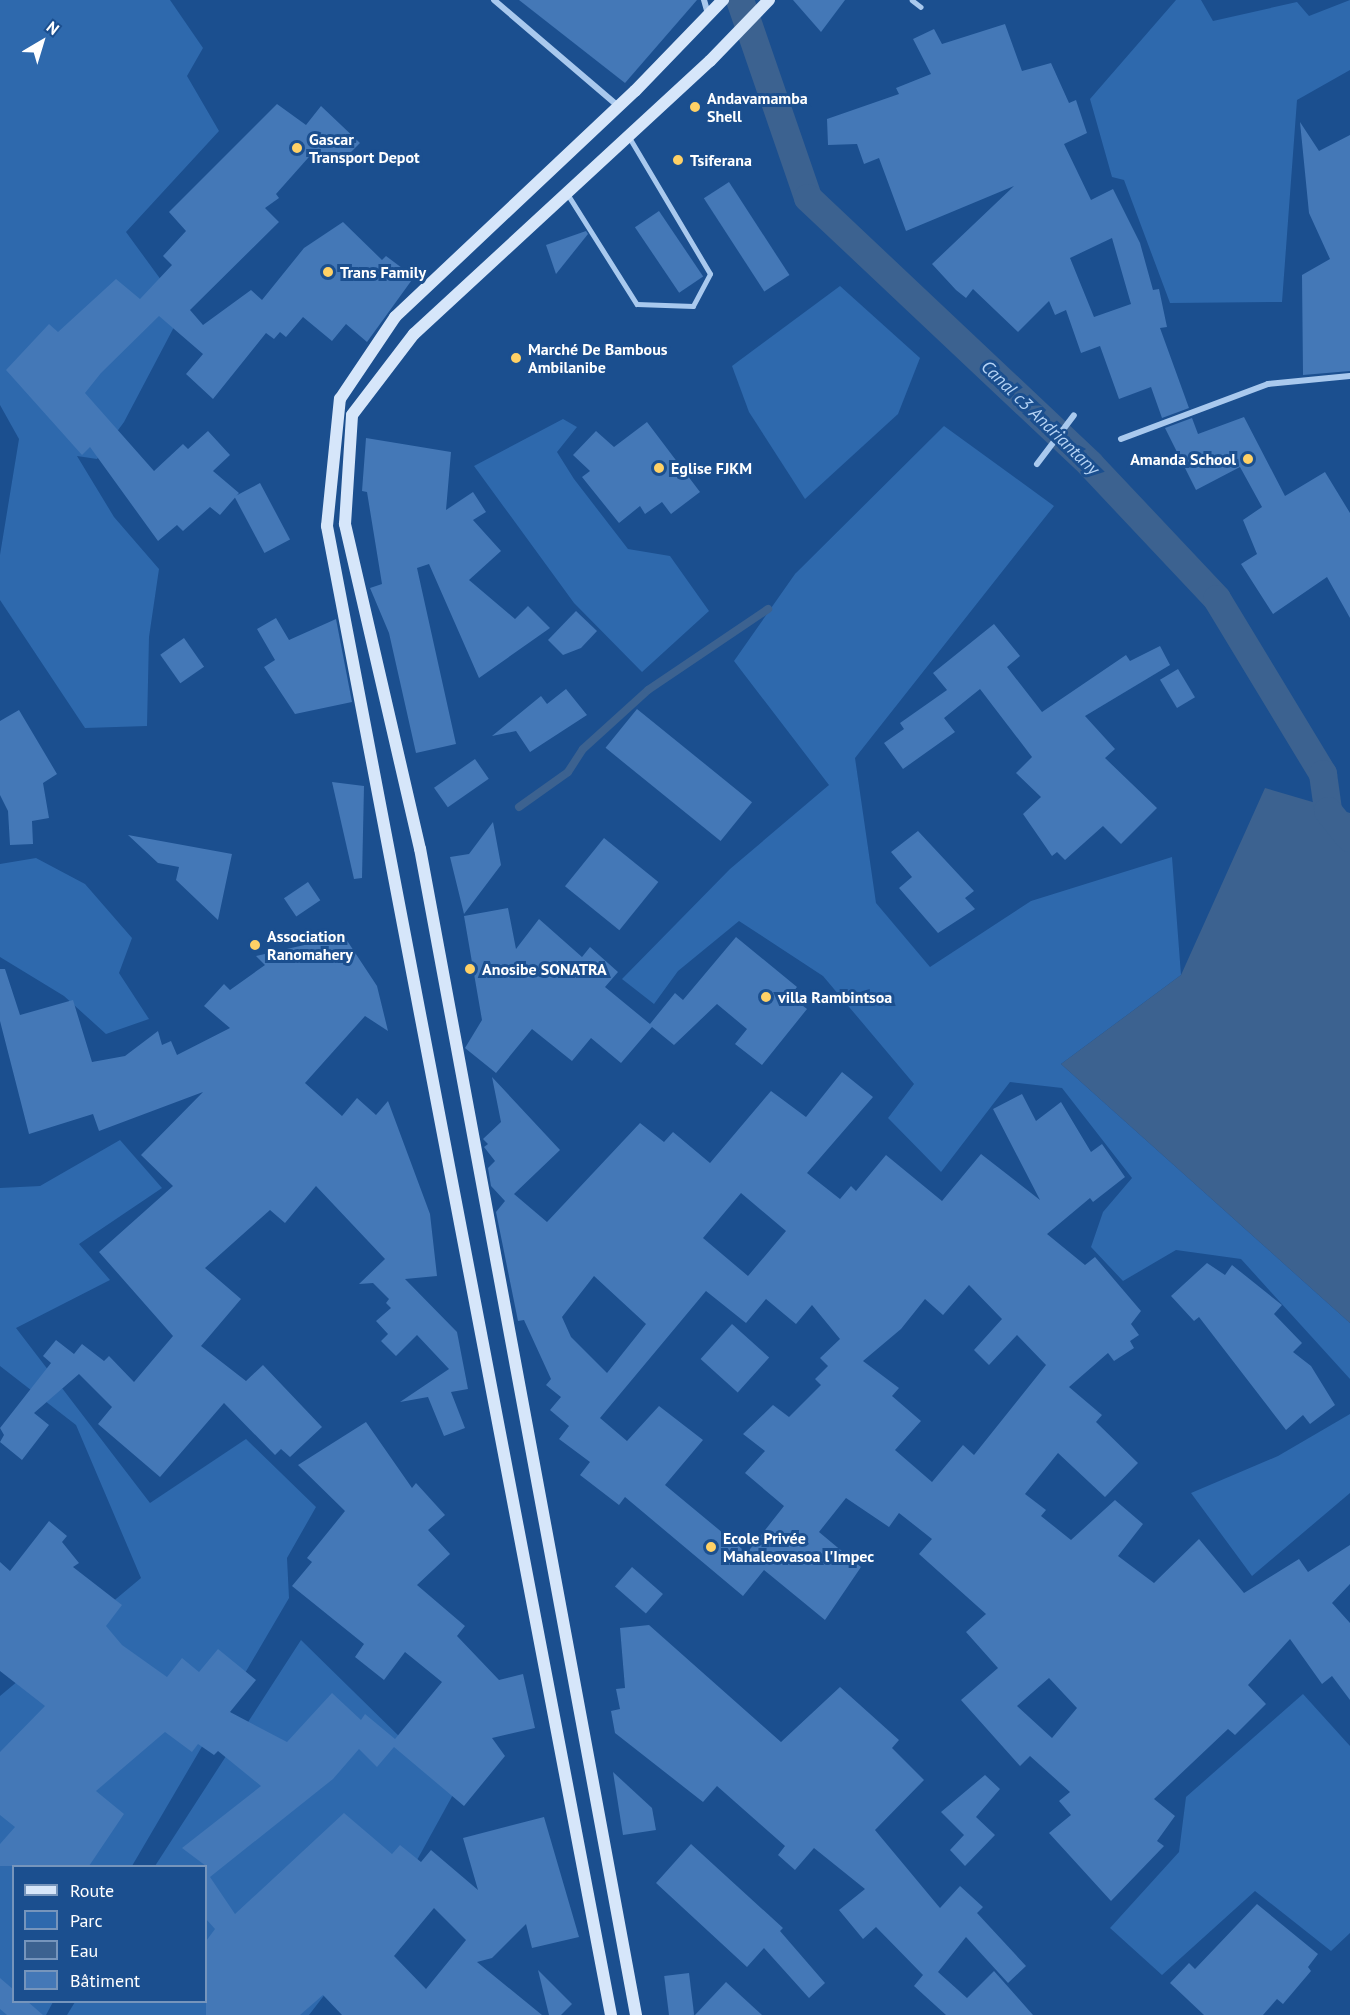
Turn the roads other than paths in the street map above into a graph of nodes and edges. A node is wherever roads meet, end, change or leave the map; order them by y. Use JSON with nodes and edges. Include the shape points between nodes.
{"nodes":[{"id":1,"x":495,"y":0,"type":"edge"},
{"id":2,"x":704,"y":0,"type":"edge"},
{"id":3,"x":912,"y":0,"type":"edge"},
{"id":4,"x":766,"y":3,"type":"edge"},
{"id":5,"x":716,"y":7,"type":"edge"},
{"id":6,"x":921,"y":7,"type":"dead end"},
{"id":7,"x":619,"y":106,"type":"junction"},
{"id":8,"x":628,"y":136,"type":"junction"},
{"id":9,"x":567,"y":193,"type":"junction"},
{"id":10,"x":1350,"y":376,"type":"edge"},
{"id":11,"x":1074,"y":415,"type":"dead end"},
{"id":12,"x":1121,"y":439,"type":"dead end"},
{"id":13,"x":1036,"y":464,"type":"dead end"},
{"id":14,"x":611,"y":2015,"type":"edge"},
{"id":15,"x":636,"y":2015,"type":"edge"}],
"edges":[{"from":1,"to":7,"type":"street"},
{"from":2,"to":5,"type":"street"},
{"from":3,"to":6,"type":"lane"},
{"from":4,"to":8,"type":"street","via":[[719,53]]},
{"from":5,"to":7,"type":"street"},
{"from":7,"to":14,"type":"street","via":[[395,317],[340,399],[327,525]]},
{"from":8,"to":9,"type":"street"},
{"from":8,"to":9,"type":"lane","via":[[710,274],[693,306],[637,304]]},
{"from":9,"to":15,"type":"street","via":[[414,334],[352,415],[345,524],[420,849]]},
{"from":10,"to":12,"type":"street","via":[[1268,384]]},
{"from":11,"to":13,"type":"street"}]}
